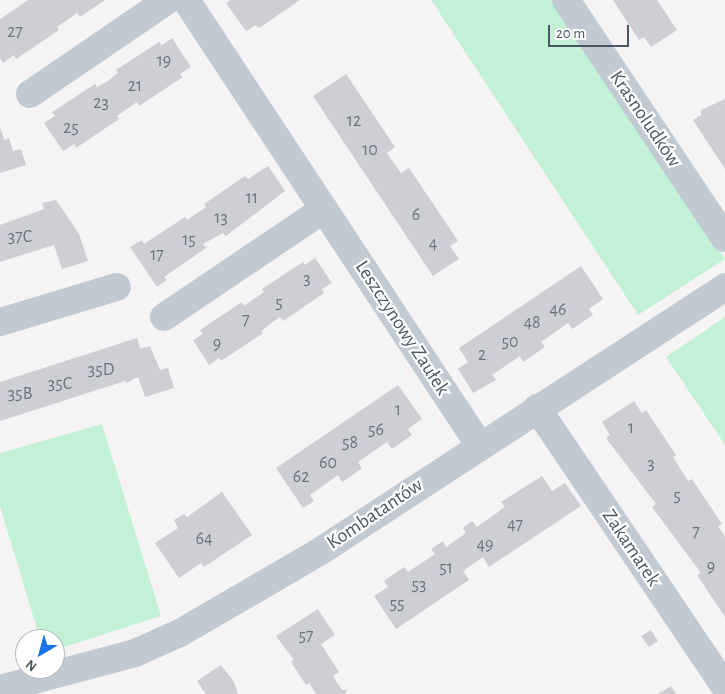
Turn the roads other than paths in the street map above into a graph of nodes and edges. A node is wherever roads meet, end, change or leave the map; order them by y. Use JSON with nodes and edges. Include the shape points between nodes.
{"nodes":[{"id":1,"x":168,"y":0,"type":"edge"},
{"id":2,"x":186,"y":0,"type":"edge"},
{"id":3,"x":566,"y":0,"type":"edge"},
{"id":4,"x":30,"y":94,"type":"dead end"},
{"id":5,"x":324,"y":209,"type":"junction"},
{"id":6,"x":725,"y":238,"type":"edge"},
{"id":7,"x":117,"y":287,"type":"dead end"},
{"id":8,"x":725,"y":287,"type":"edge"},
{"id":9,"x":164,"y":317,"type":"dead end"},
{"id":10,"x":0,"y":322,"type":"edge"},
{"id":11,"x":537,"y":408,"type":"junction"},
{"id":12,"x":480,"y":446,"type":"junction"},
{"id":13,"x":725,"y":687,"type":"edge"},
{"id":14,"x":0,"y":689,"type":"edge"}],
"edges":[{"from":1,"to":4,"type":"street"},
{"from":2,"to":5,"type":"street","name":"Leszczynowy Zaułek"},
{"from":3,"to":6,"type":"street","name":"Krasnoludków"},
{"from":5,"to":9,"type":"street"},
{"from":5,"to":12,"type":"street","name":"Leszczynowy Zaułek"},
{"from":7,"to":10,"type":"street"},
{"from":8,"to":11,"type":"street","name":"Kombatantów"},
{"from":11,"to":12,"type":"street","name":"Kombatantów"},
{"from":11,"to":13,"type":"street","name":"Zakamarek"},
{"from":12,"to":14,"type":"street","name":"Kombatantów","via":[[319,552],[180,633],[135,653]]}]}
